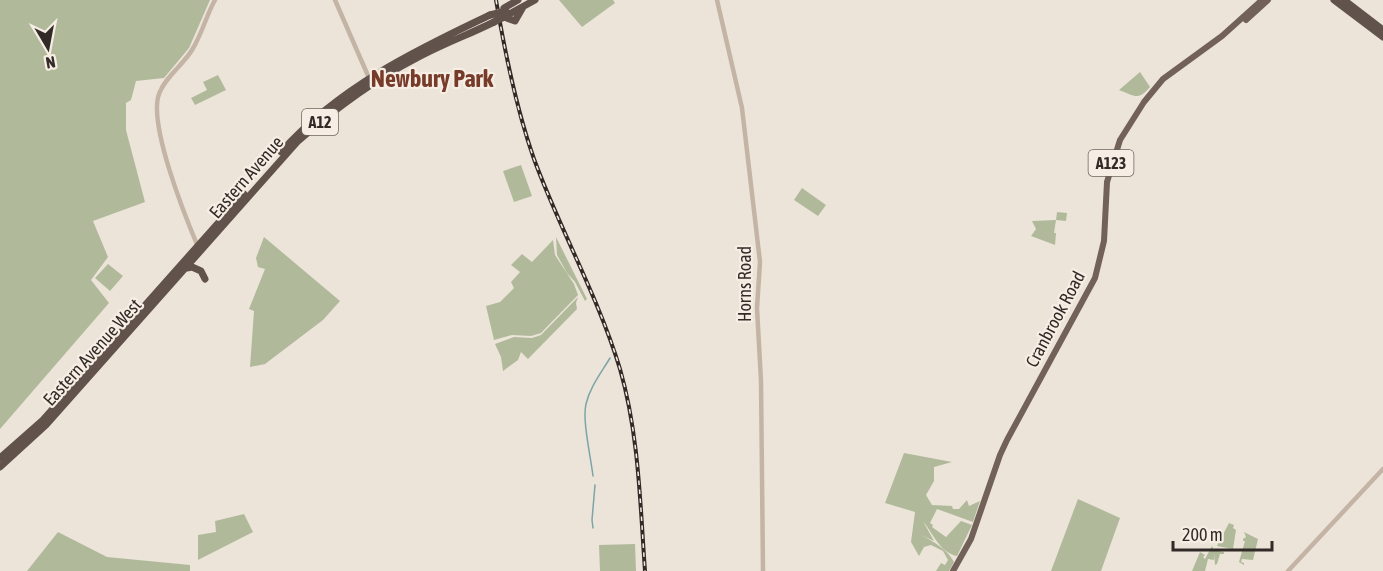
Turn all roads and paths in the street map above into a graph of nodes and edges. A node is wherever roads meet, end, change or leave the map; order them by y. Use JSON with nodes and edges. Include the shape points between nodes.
{"nodes":[{"id":1,"x":215,"y":0,"type":"edge"},
{"id":2,"x":334,"y":0,"type":"edge"},
{"id":3,"x":535,"y":0,"type":"edge"},
{"id":4,"x":717,"y":0,"type":"edge"},
{"id":5,"x":1262,"y":0,"type":"edge"},
{"id":6,"x":1268,"y":0,"type":"edge"},
{"id":7,"x":1334,"y":0,"type":"edge"},
{"id":8,"x":1344,"y":0,"type":"edge"},
{"id":9,"x":521,"y":3,"type":"edge"},
{"id":10,"x":506,"y":12,"type":"junction"},
{"id":11,"x":473,"y":28,"type":"junction"},
{"id":12,"x":1383,"y":30,"type":"edge"},
{"id":13,"x":1222,"y":36,"type":"junction"},
{"id":14,"x":1383,"y":37,"type":"edge"},
{"id":15,"x":369,"y":78,"type":"junction"},
{"id":16,"x":199,"y":249,"type":"junction"},
{"id":17,"x":187,"y":268,"type":"junction"},
{"id":18,"x":205,"y":279,"type":"dead end"},
{"id":19,"x":0,"y":458,"type":"edge"},
{"id":20,"x":0,"y":467,"type":"edge"},
{"id":21,"x":1383,"y":469,"type":"edge"},
{"id":22,"x":763,"y":571,"type":"edge"},
{"id":23,"x":953,"y":571,"type":"edge"},
{"id":24,"x":1288,"y":571,"type":"edge"}],
"edges":[{"from":1,"to":16,"type":"street","via":[[194,47],[164,85],[158,101],[162,138]]},
{"from":2,"to":15,"type":"street"},
{"from":3,"to":9,"type":"highway","name":"Eastern Avenue","number":"A12"},
{"from":4,"to":22,"type":"street","name":"Horns Road","via":[[742,108],[760,262],[757,308]]},
{"from":5,"to":13,"type":"main road","name":"Cranbrook Road","number":"A123"},
{"from":6,"to":13,"type":"main road","name":"Cranbrook Road","number":"A123"},
{"from":7,"to":14,"type":"highway"},
{"from":8,"to":12,"type":"highway"},
{"from":9,"to":10,"type":"highway","name":"Eastern Avenue","number":"A12"},
{"from":9,"to":10,"type":"highway","via":[[515,21]]},
{"from":10,"to":11,"type":"highway","name":"Eastern Avenue","number":"A12","bridge":true,"via":[[494,22]]},
{"from":10,"to":11,"type":"highway","name":"Eastern Avenue","number":"A12","bridge":true,"via":[[490,15]]},
{"from":11,"to":15,"type":"highway","name":"Eastern Avenue","number":"A12","via":[[410,54]]},
{"from":11,"to":16,"type":"highway","name":"Eastern Avenue","number":"A12","via":[[413,59],[331,113],[290,149]]},
{"from":13,"to":23,"type":"main road","name":"Cranbrook Road","number":"A123","via":[[1163,79],[1120,140],[1107,182],[1104,241],[1095,278],[1007,440],[971,538]]},
{"from":15,"to":16,"type":"highway","name":"Eastern Avenue","number":"A12","via":[[295,137]]},
{"from":16,"to":17,"type":"highway","name":"Eastern Avenue West","number":"A12"},
{"from":16,"to":19,"type":"highway","name":"Eastern Avenue West","number":"A12","via":[[42,421]]},
{"from":17,"to":18,"type":"highway","via":[[201,271]]},
{"from":17,"to":20,"type":"highway","name":"Eastern Avenue West","number":"A12","via":[[46,425]]},
{"from":21,"to":24,"type":"street"}]}
